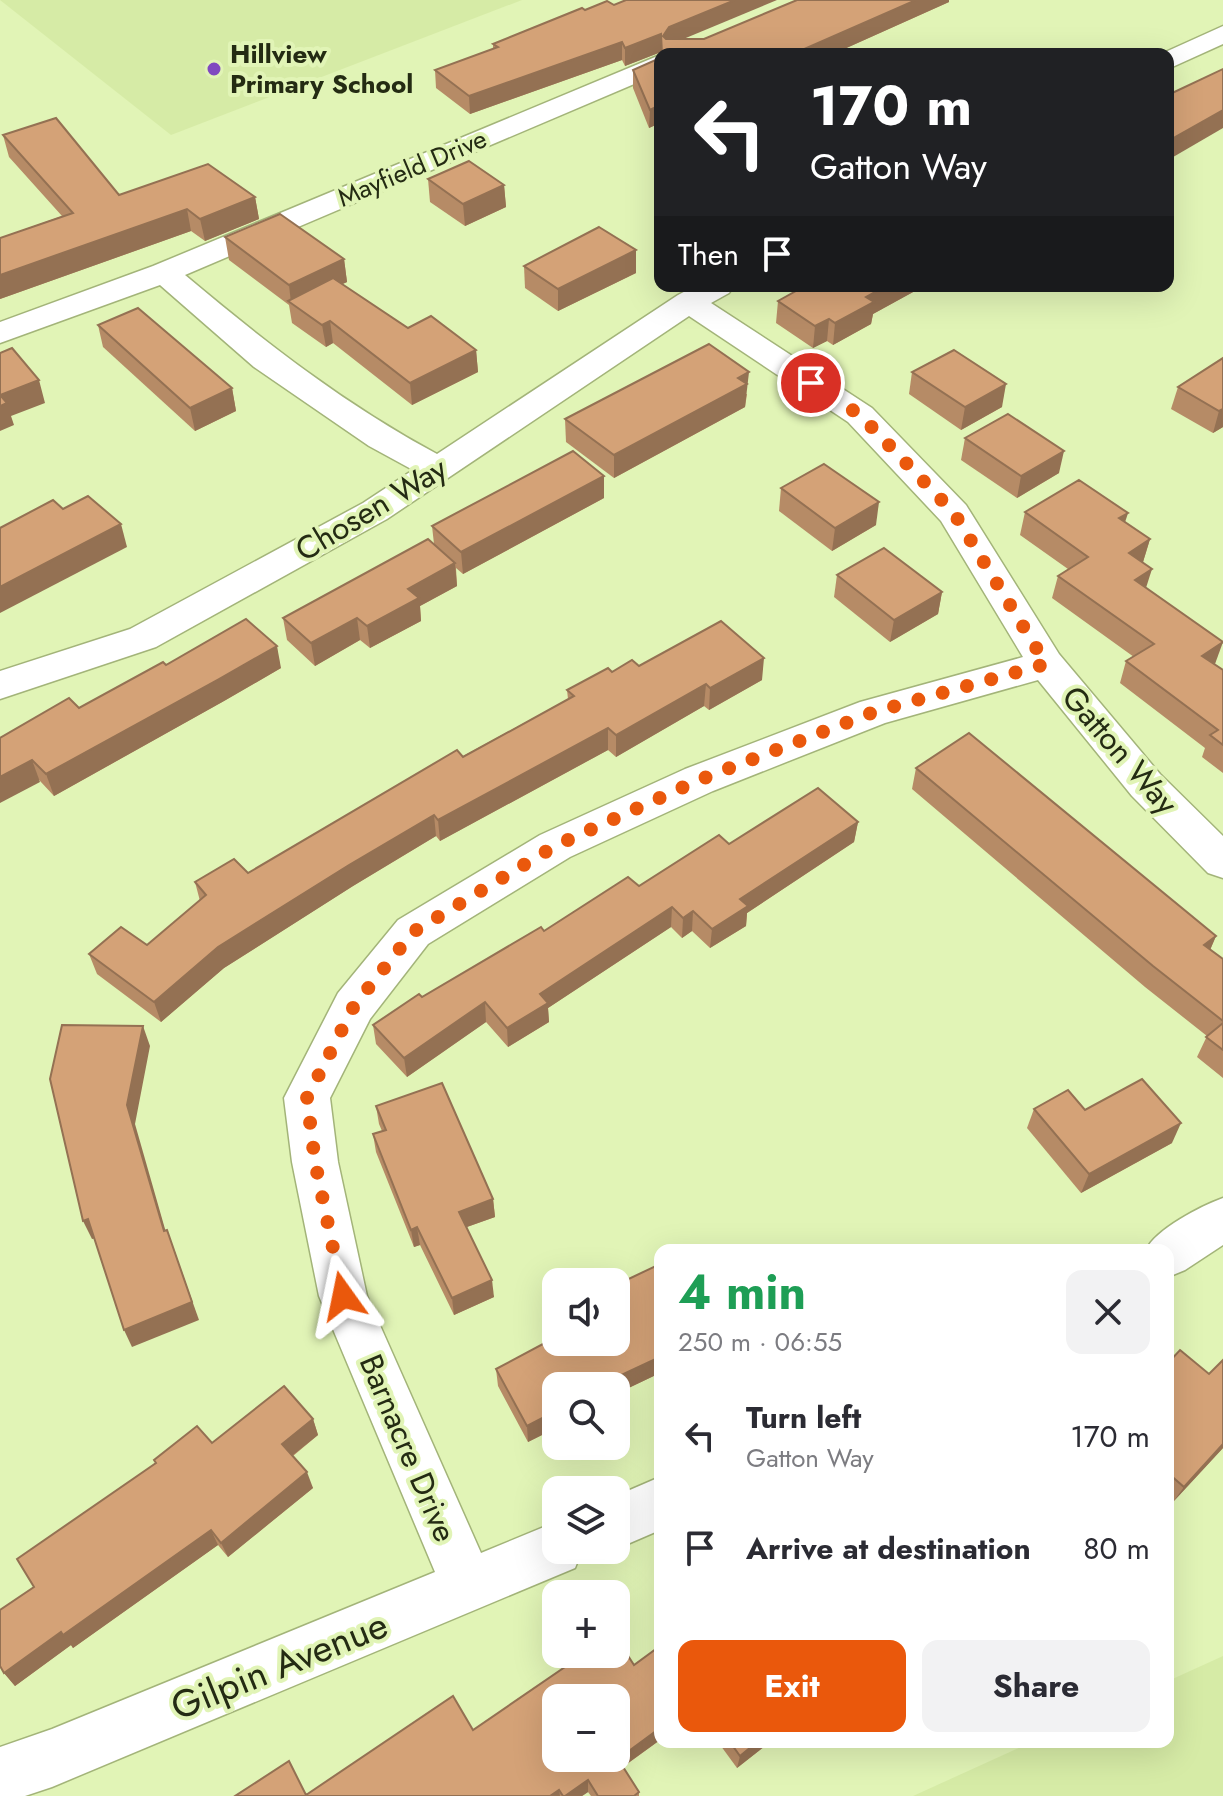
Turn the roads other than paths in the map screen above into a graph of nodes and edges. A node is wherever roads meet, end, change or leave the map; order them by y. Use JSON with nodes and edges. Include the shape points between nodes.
{"nodes":[{"id":1,"x":1223,"y":34,"type":"edge"},
{"id":2,"x":1174,"y":58,"type":"edge"},
{"id":3,"x":654,"y":66,"type":"edge"},
{"id":4,"x":164,"y":273,"type":"junction"},
{"id":5,"x":704,"y":294,"type":"edge"},
{"id":6,"x":0,"y":333,"type":"edge"},
{"id":7,"x":440,"y":470,"type":"junction"},
{"id":8,"x":1046,"y":664,"type":"junction"},
{"id":9,"x":0,"y":685,"type":"edge"},
{"id":10,"x":1223,"y":862,"type":"edge"},
{"id":11,"x":1223,"y":1219,"type":"edge"},
{"id":12,"x":1174,"y":1251,"type":"edge"},
{"id":13,"x":654,"y":1506,"type":"edge"},
{"id":14,"x":630,"y":1517,"type":"edge"},
{"id":15,"x":542,"y":1555,"type":"edge"},
{"id":16,"x":468,"y":1587,"type":"junction"},
{"id":17,"x":0,"y":1776,"type":"edge"}],
"edges":[{"from":1,"to":2,"type":"street"},
{"from":3,"to":4,"type":"street","name":"Mayfield Drive"},
{"from":4,"to":6,"type":"street","name":"Mayfield Drive"},
{"from":4,"to":7,"type":"street","via":[[266,360],[381,438]]},
{"from":5,"to":7,"type":"street","name":"Chosen Way"},
{"from":5,"to":8,"type":"street","name":"Gatton Way","via":[[860,415],[954,513]]},
{"from":7,"to":9,"type":"street","name":"Chosen Way","via":[[143,638]]},
{"from":8,"to":10,"type":"street","name":"Gatton Way","via":[[1146,785]]},
{"from":8,"to":16,"type":"street","name":"Barnacre Drive","via":[[874,712],[699,780],[555,846],[413,932],[354,1006],[307,1098],[315,1162],[343,1296]]},
{"from":11,"to":12,"type":"street"},
{"from":13,"to":14,"type":"street"},
{"from":15,"to":16,"type":"street","name":"Gilpin Avenue"},
{"from":16,"to":17,"type":"street","name":"Gilpin Avenue"}]}
